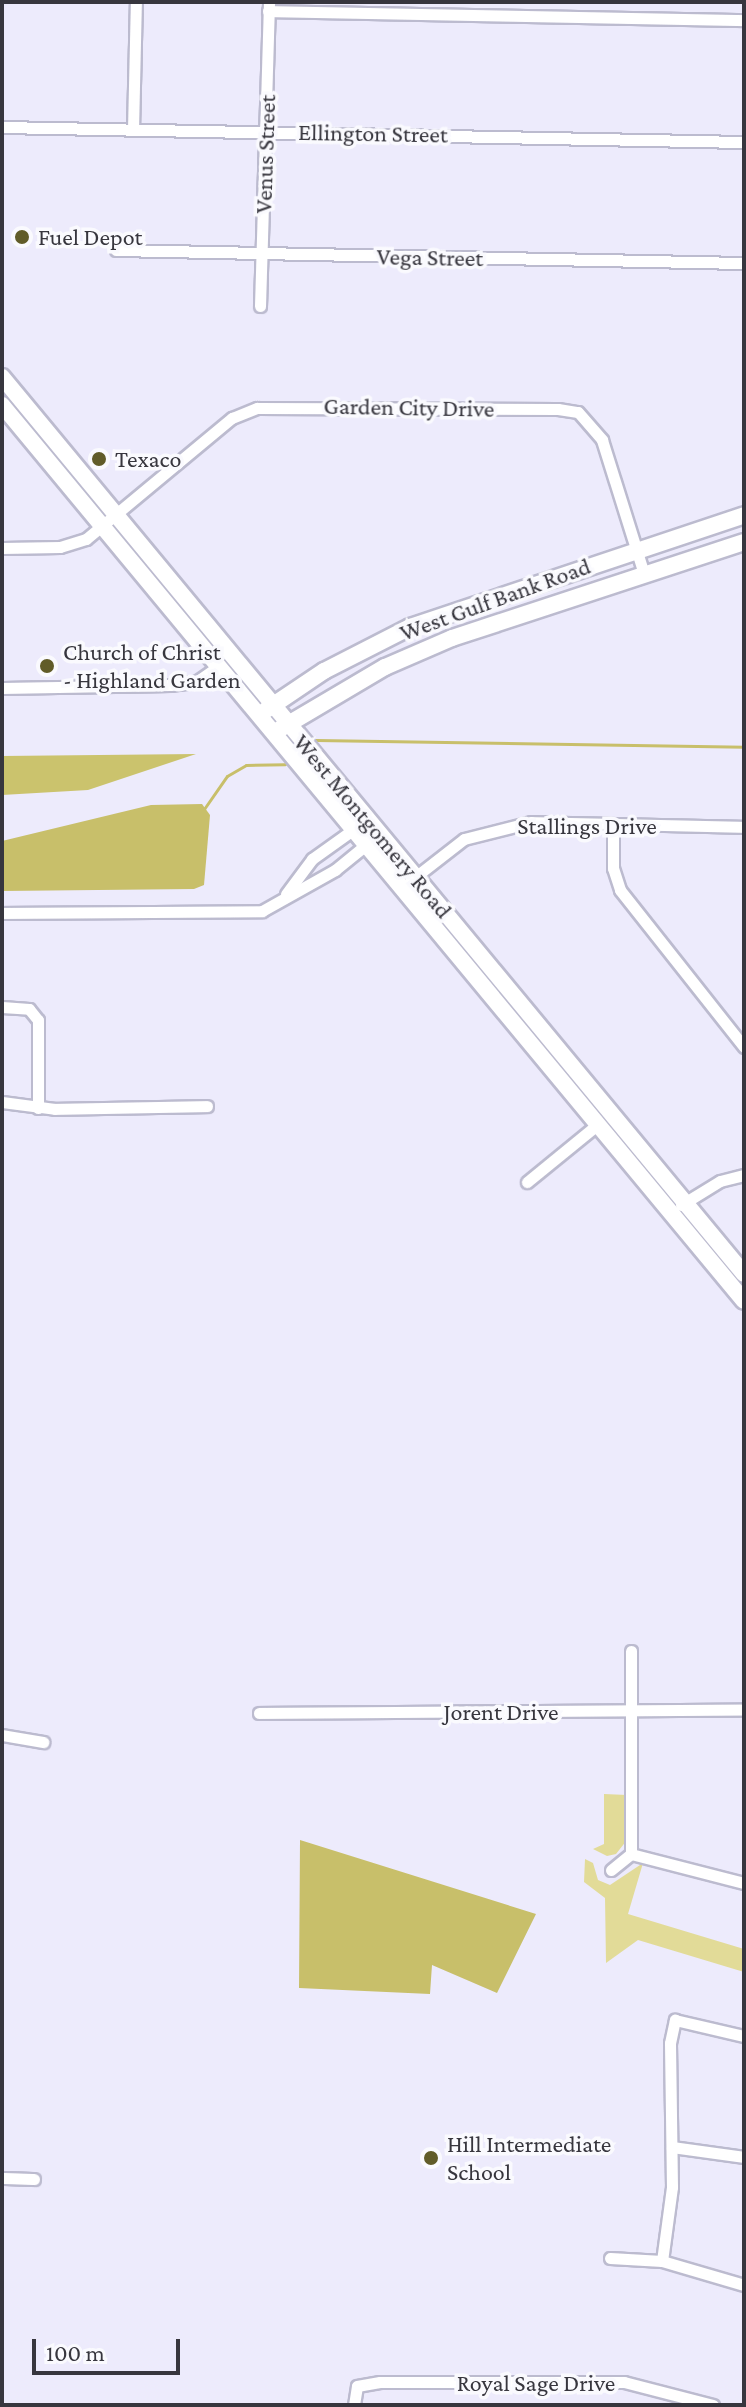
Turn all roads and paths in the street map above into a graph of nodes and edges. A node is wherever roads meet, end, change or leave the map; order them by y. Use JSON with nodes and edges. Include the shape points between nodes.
{"nodes":[{"id":1,"x":136,"y":2,"type":"edge"},
{"id":2,"x":268,"y":7,"type":"edge"},
{"id":3,"x":744,"y":20,"type":"edge"},
{"id":4,"x":2,"y":127,"type":"edge"},
{"id":5,"x":133,"y":130,"type":"junction"},
{"id":6,"x":266,"y":131,"type":"junction"},
{"id":7,"x":744,"y":142,"type":"edge"},
{"id":8,"x":116,"y":250,"type":"dead end"},
{"id":9,"x":262,"y":254,"type":"junction"},
{"id":10,"x":744,"y":263,"type":"edge"},
{"id":11,"x":260,"y":306,"type":"dead end"},
{"id":12,"x":2,"y":377,"type":"edge"},
{"id":13,"x":2,"y":405,"type":"edge"},
{"id":14,"x":744,"y":515,"type":"edge"},
{"id":15,"x":110,"y":522,"type":"junction"},
{"id":16,"x":744,"y":542,"type":"edge"},
{"id":17,"x":2,"y":548,"type":"edge"},
{"id":18,"x":636,"y":550,"type":"junction"},
{"id":19,"x":644,"y":574,"type":"junction"},
{"id":20,"x":443,"y":614,"type":"junction"},
{"id":21,"x":452,"y":638,"type":"junction"},
{"id":22,"x":219,"y":666,"type":"junction"},
{"id":23,"x":2,"y":688,"type":"edge"},
{"id":24,"x":266,"y":710,"type":"junction"},
{"id":25,"x":281,"y":728,"type":"junction"},
{"id":26,"x":613,"y":824,"type":"junction"},
{"id":27,"x":744,"y":827,"type":"edge"},
{"id":28,"x":354,"y":829,"type":"junction"},
{"id":29,"x":367,"y":844,"type":"junction"},
{"id":30,"x":409,"y":882,"type":"junction"},
{"id":31,"x":281,"y":900,"type":"junction"},
{"id":32,"x":2,"y":913,"type":"edge"},
{"id":33,"x":2,"y":1007,"type":"edge"},
{"id":34,"x":744,"y":1047,"type":"edge"},
{"id":35,"x":2,"y":1102,"type":"edge"},
{"id":36,"x":207,"y":1106,"type":"dead end"},
{"id":37,"x":38,"y":1108,"type":"junction"},
{"id":38,"x":598,"y":1124,"type":"junction"},
{"id":39,"x":744,"y":1175,"type":"edge"},
{"id":40,"x":527,"y":1182,"type":"dead end"},
{"id":41,"x":678,"y":1208,"type":"junction"},
{"id":42,"x":744,"y":1274,"type":"edge"},
{"id":43,"x":744,"y":1301,"type":"edge"},
{"id":44,"x":631,"y":1651,"type":"dead end"},
{"id":45,"x":744,"y":1710,"type":"edge"},
{"id":46,"x":631,"y":1711,"type":"junction"},
{"id":47,"x":259,"y":1713,"type":"dead end"},
{"id":48,"x":2,"y":1735,"type":"edge"},
{"id":49,"x":43,"y":1742,"type":"dead end"},
{"id":50,"x":631,"y":1854,"type":"junction"},
{"id":51,"x":611,"y":1870,"type":"dead end"},
{"id":52,"x":744,"y":1883,"type":"edge"},
{"id":53,"x":744,"y":2036,"type":"edge"},
{"id":54,"x":672,"y":2147,"type":"junction"},
{"id":55,"x":744,"y":2157,"type":"edge"},
{"id":56,"x":2,"y":2178,"type":"edge"},
{"id":57,"x":34,"y":2179,"type":"dead end"},
{"id":58,"x":610,"y":2258,"type":"dead end"},
{"id":59,"x":662,"y":2261,"type":"junction"},
{"id":60,"x":744,"y":2285,"type":"edge"},
{"id":61,"x":680,"y":2400,"type":"edge"},
{"id":62,"x":354,"y":2405,"type":"edge"},
{"id":63,"x":713,"y":2405,"type":"edge"}],
"edges":[{"from":1,"to":5,"type":"street"},
{"from":2,"to":3,"type":"street"},
{"from":2,"to":6,"type":"street","name":"Venus Street"},
{"from":4,"to":5,"type":"street","name":"Ellington Street"},
{"from":5,"to":6,"type":"street","name":"Ellington Street"},
{"from":6,"to":7,"type":"street","name":"Ellington Street"},
{"from":6,"to":9,"type":"street","name":"Venus Street"},
{"from":8,"to":9,"type":"street","name":"Vega Street"},
{"from":9,"to":10,"type":"street","name":"Vega Street"},
{"from":9,"to":11,"type":"street","name":"Venus Street"},
{"from":12,"to":15,"type":"main road","name":"West Montgomery Road"},
{"from":13,"to":15,"type":"main road","name":"West Montgomery Road"},
{"from":14,"to":18,"type":"main road","name":"West Gulf Bank Road"},
{"from":15,"to":17,"type":"street","name":"Garden City Drive","via":[[60,547]]},
{"from":15,"to":18,"type":"street","name":"Garden City Drive","via":[[232,418],[257,408],[558,409],[578,412],[602,440]]},
{"from":15,"to":22,"type":"main road","name":"West Montgomery Road"},
{"from":15,"to":24,"type":"main road","name":"West Montgomery Road"},
{"from":16,"to":19,"type":"main road","name":"West Gulf Bank Road"},
{"from":18,"to":19,"type":"street","name":"Garden City Drive"},
{"from":18,"to":20,"type":"main road","name":"West Gulf Bank Road"},
{"from":19,"to":21,"type":"main road","name":"West Gulf Bank Road"},
{"from":20,"to":21,"type":"main road"},
{"from":20,"to":24,"type":"main road","name":"West Gulf Bank Road","via":[[380,641]]},
{"from":21,"to":25,"type":"main road","name":"West Gulf Bank Road","via":[[385,667]]},
{"from":22,"to":23,"type":"street","via":[[196,682],[170,685]]},
{"from":22,"to":24,"type":"main road","name":"West Montgomery Road"},
{"from":24,"to":25,"type":"main road","name":"West Montgomery Road"},
{"from":25,"to":28,"type":"main road","name":"West Montgomery Road"},
{"from":25,"to":30,"type":"main road","name":"West Montgomery Road"},
{"from":26,"to":27,"type":"street","name":"Stallings Drive"},
{"from":26,"to":30,"type":"street","name":"Stallings Drive","via":[[531,822],[489,828],[464,839]]},
{"from":26,"to":34,"type":"street","via":[[613,868],[620,890]]},
{"from":28,"to":29,"type":"main road","name":"West Montgomery Road"},
{"from":28,"to":31,"type":"street","via":[[312,859]]},
{"from":29,"to":30,"type":"main road","name":"West Montgomery Road"},
{"from":29,"to":31,"type":"street","via":[[335,870]]},
{"from":30,"to":38,"type":"main road","name":"West Montgomery Road"},
{"from":30,"to":41,"type":"main road","name":"West Montgomery Road"},
{"from":31,"to":32,"type":"street","via":[[262,911]]},
{"from":33,"to":37,"type":"street","via":[[34,1012]]},
{"from":35,"to":37,"type":"street"},
{"from":36,"to":37,"type":"street"},
{"from":38,"to":40,"type":"street"},
{"from":38,"to":41,"type":"main road","name":"West Montgomery Road"},
{"from":39,"to":41,"type":"street","via":[[720,1181]]},
{"from":41,"to":42,"type":"main road","name":"West Montgomery Road"},
{"from":41,"to":43,"type":"main road","name":"West Montgomery Road"},
{"from":44,"to":46,"type":"street"},
{"from":45,"to":46,"type":"street","name":"Jorent Drive"},
{"from":46,"to":47,"type":"street","name":"Jorent Drive"},
{"from":46,"to":50,"type":"street"},
{"from":48,"to":49,"type":"street"},
{"from":50,"to":51,"type":"street"},
{"from":50,"to":52,"type":"street"},
{"from":53,"to":54,"type":"street","via":[[675,2020],[670,2043]]},
{"from":54,"to":55,"type":"street"},
{"from":54,"to":59,"type":"street"},
{"from":56,"to":57,"type":"street"},
{"from":58,"to":59,"type":"street"},
{"from":59,"to":60,"type":"street"},
{"from":61,"to":62,"type":"street","name":"Royal Sage Drive","via":[[624,2382],[357,2386]]},
{"from":61,"to":63,"type":"street","name":"Royal Sage Drive"}]}
